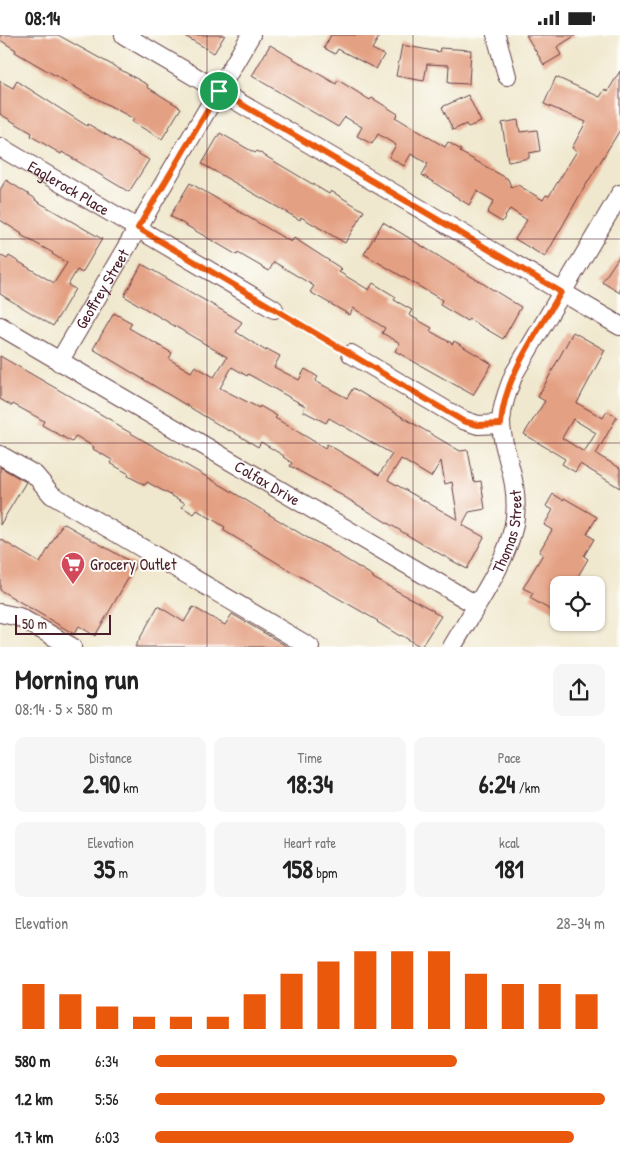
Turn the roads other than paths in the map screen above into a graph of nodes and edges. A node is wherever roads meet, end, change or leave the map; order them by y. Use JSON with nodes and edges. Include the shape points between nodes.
{"nodes":[{"id":1,"x":124,"y":35,"type":"edge"},
{"id":2,"x":251,"y":35,"type":"edge"},
{"id":3,"x":496,"y":35,"type":"edge"},
{"id":4,"x":507,"y":76,"type":"dead end"},
{"id":5,"x":219,"y":91,"type":"junction"},
{"id":6,"x":0,"y":147,"type":"edge"},
{"id":7,"x":620,"y":194,"type":"edge"},
{"id":8,"x":138,"y":228,"type":"junction"},
{"id":9,"x":561,"y":292,"type":"junction"},
{"id":10,"x":274,"y":309,"type":"road end"},
{"id":11,"x":0,"y":326,"type":"edge"},
{"id":12,"x":620,"y":326,"type":"edge"},
{"id":13,"x":351,"y":355,"type":"road end"},
{"id":14,"x":59,"y":362,"type":"junction"},
{"id":15,"x":501,"y":424,"type":"junction"},
{"id":16,"x":0,"y":455,"type":"edge"},
{"id":17,"x":476,"y":605,"type":"junction"},
{"id":18,"x":0,"y":613,"type":"edge"},
{"id":19,"x":72,"y":647,"type":"edge"},
{"id":20,"x":310,"y":647,"type":"edge"},
{"id":21,"x":452,"y":647,"type":"edge"}],
"edges":[{"from":1,"to":5,"type":"street"},
{"from":2,"to":5,"type":"street","name":"Geoffrey Street"},
{"from":3,"to":4,"type":"street"},
{"from":5,"to":8,"type":"street","name":"Geoffrey Street"},
{"from":5,"to":9,"type":"street"},
{"from":6,"to":8,"type":"street","name":"Eaglerock Place"},
{"from":7,"to":9,"type":"street","name":"Thomas Street"},
{"from":8,"to":10,"type":"street","name":"Eaglerock Place"},
{"from":8,"to":14,"type":"street","name":"Geoffrey Street"},
{"from":9,"to":12,"type":"street"},
{"from":9,"to":15,"type":"street","name":"Thomas Street","via":[[514,374],[502,410]]},
{"from":11,"to":14,"type":"street","name":"Colfax Drive"},
{"from":13,"to":15,"type":"street","via":[[463,421],[478,425]]},
{"from":14,"to":17,"type":"street","name":"Colfax Drive"},
{"from":15,"to":17,"type":"street","name":"Thomas Street","via":[[515,495],[513,533]]},
{"from":16,"to":20,"type":"street","via":[[35,475],[52,495]]},
{"from":17,"to":21,"type":"street","name":"Thomas Street"},
{"from":18,"to":19,"type":"street","via":[[19,617]]}]}
